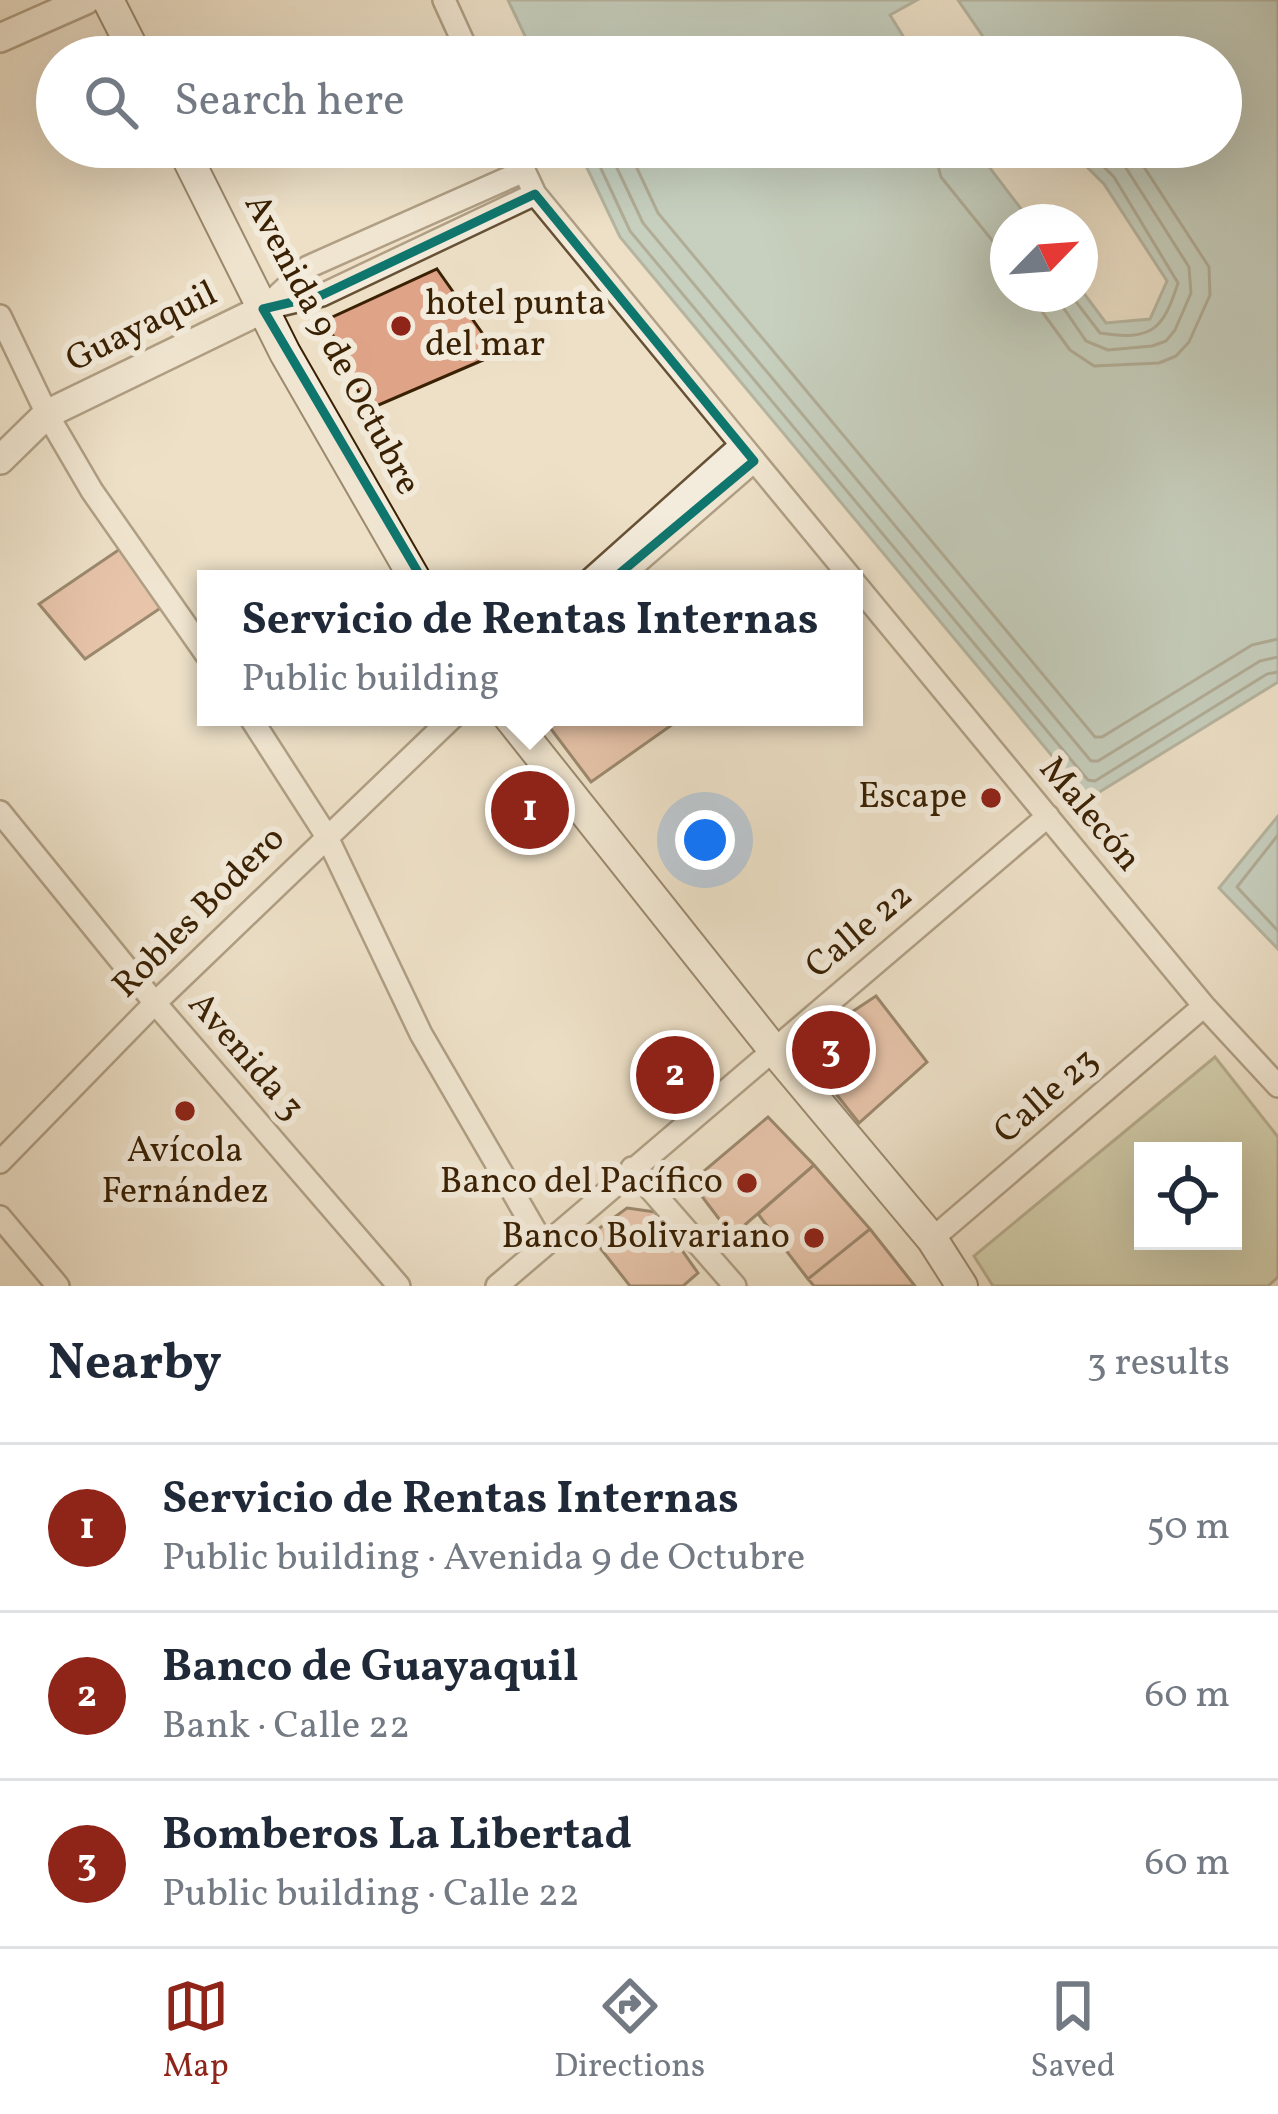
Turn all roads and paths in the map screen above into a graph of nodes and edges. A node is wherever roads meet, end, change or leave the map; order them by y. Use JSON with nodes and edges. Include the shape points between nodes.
{"nodes":[{"id":1,"x":108,"y":0,"type":"edge"},
{"id":2,"x":444,"y":0,"type":"edge"},
{"id":3,"x":84,"y":1,"type":"edge"},
{"id":4,"x":126,"y":36,"type":"edge"},
{"id":5,"x":460,"y":36,"type":"edge"},
{"id":6,"x":0,"y":38,"type":"edge"},
{"id":7,"x":192,"y":168,"type":"edge"},
{"id":8,"x":523,"y":168,"type":"edge"},
{"id":9,"x":524,"y":171,"type":"junction"},
{"id":10,"x":535,"y":194,"type":"junction"},
{"id":11,"x":263,"y":309,"type":"junction"},
{"id":12,"x":0,"y":316,"type":"edge"},
{"id":13,"x":47,"y":414,"type":"junction"},
{"id":14,"x":748,"y":453,"type":"junction"},
{"id":15,"x":0,"y":460,"type":"edge"},
{"id":16,"x":410,"y":570,"type":"edge"},
{"id":17,"x":602,"y":570,"type":"edge"},
{"id":18,"x":627,"y":570,"type":"edge"},
{"id":19,"x":845,"y":570,"type":"edge"},
{"id":20,"x":863,"y":592,"type":"edge"},
{"id":21,"x":197,"y":641,"type":"edge"},
{"id":22,"x":256,"y":726,"type":"edge"},
{"id":23,"x":443,"y":726,"type":"edge"},
{"id":24,"x":516,"y":726,"type":"edge"},
{"id":25,"x":0,"y":812,"type":"edge"},
{"id":26,"x":1048,"y":816,"type":"junction"},
{"id":27,"x":326,"y":835,"type":"junction"},
{"id":28,"x":155,"y":1003,"type":"junction"},
{"id":29,"x":1204,"y":1006,"type":"junction"},
{"id":30,"x":773,"y":1049,"type":"junction"},
{"id":31,"x":1278,"y":1086,"type":"edge"},
{"id":32,"x":0,"y":1162,"type":"edge"},
{"id":33,"x":632,"y":1168,"type":"junction"},
{"id":34,"x":0,"y":1217,"type":"edge"},
{"id":35,"x":932,"y":1239,"type":"junction"},
{"id":36,"x":543,"y":1244,"type":"junction"},
{"id":37,"x":58,"y":1286,"type":"edge"},
{"id":38,"x":400,"y":1286,"type":"edge"},
{"id":39,"x":497,"y":1286,"type":"edge"},
{"id":40,"x":735,"y":1286,"type":"edge"},
{"id":41,"x":962,"y":1286,"type":"edge"}],
"edges":[{"from":1,"to":4,"type":"main road"},
{"from":2,"to":5,"type":"street"},
{"from":3,"to":6,"type":"street"},
{"from":7,"to":11,"type":"main road","name":"Avenida 9 de Octubre"},
{"from":8,"to":9,"type":"street","name":"Malecón"},
{"from":9,"to":10,"type":"street","name":"Malecón"},
{"from":9,"to":11,"type":"street","name":"Guayaquil","via":[[308,267]]},
{"from":10,"to":11,"type":"street","name":"Guayaquil","via":[[322,295]]},
{"from":10,"to":14,"type":"street","name":"Malecón"},
{"from":11,"to":13,"type":"street","name":"Guayaquil"},
{"from":11,"to":16,"type":"main road","name":"Avenida 9 de Octubre"},
{"from":12,"to":13,"type":"street"},
{"from":13,"to":15,"type":"street","name":"Guayaquil"},
{"from":13,"to":21,"type":"street"},
{"from":14,"to":17,"type":"street"},
{"from":14,"to":18,"type":"street"},
{"from":14,"to":19,"type":"street","name":"Malecón"},
{"from":20,"to":26,"type":"street","name":"Malecón"},
{"from":22,"to":27,"type":"street"},
{"from":23,"to":27,"type":"street","name":"Robles Bodero"},
{"from":24,"to":30,"type":"main road"},
{"from":25,"to":28,"type":"street","name":"Avenida 3"},
{"from":26,"to":29,"type":"street","name":"Malecón"},
{"from":26,"to":30,"type":"street","name":"Calle 22"},
{"from":27,"to":28,"type":"street","name":"Robles Bodero"},
{"from":27,"to":36,"type":"street","via":[[421,1034]]},
{"from":28,"to":32,"type":"street","name":"Robles Bodero"},
{"from":28,"to":38,"type":"street","name":"Avenida 3"},
{"from":29,"to":31,"type":"street","name":"Malecón"},
{"from":29,"to":35,"type":"street","name":"Calle 23"},
{"from":30,"to":33,"type":"street","name":"Calle 22"},
{"from":30,"to":35,"type":"main road"},
{"from":33,"to":36,"type":"street","name":"Calle 22"},
{"from":33,"to":40,"type":"street"},
{"from":34,"to":37,"type":"street"},
{"from":35,"to":41,"type":"main road"},
{"from":36,"to":39,"type":"street","name":"Calle 22"}]}
